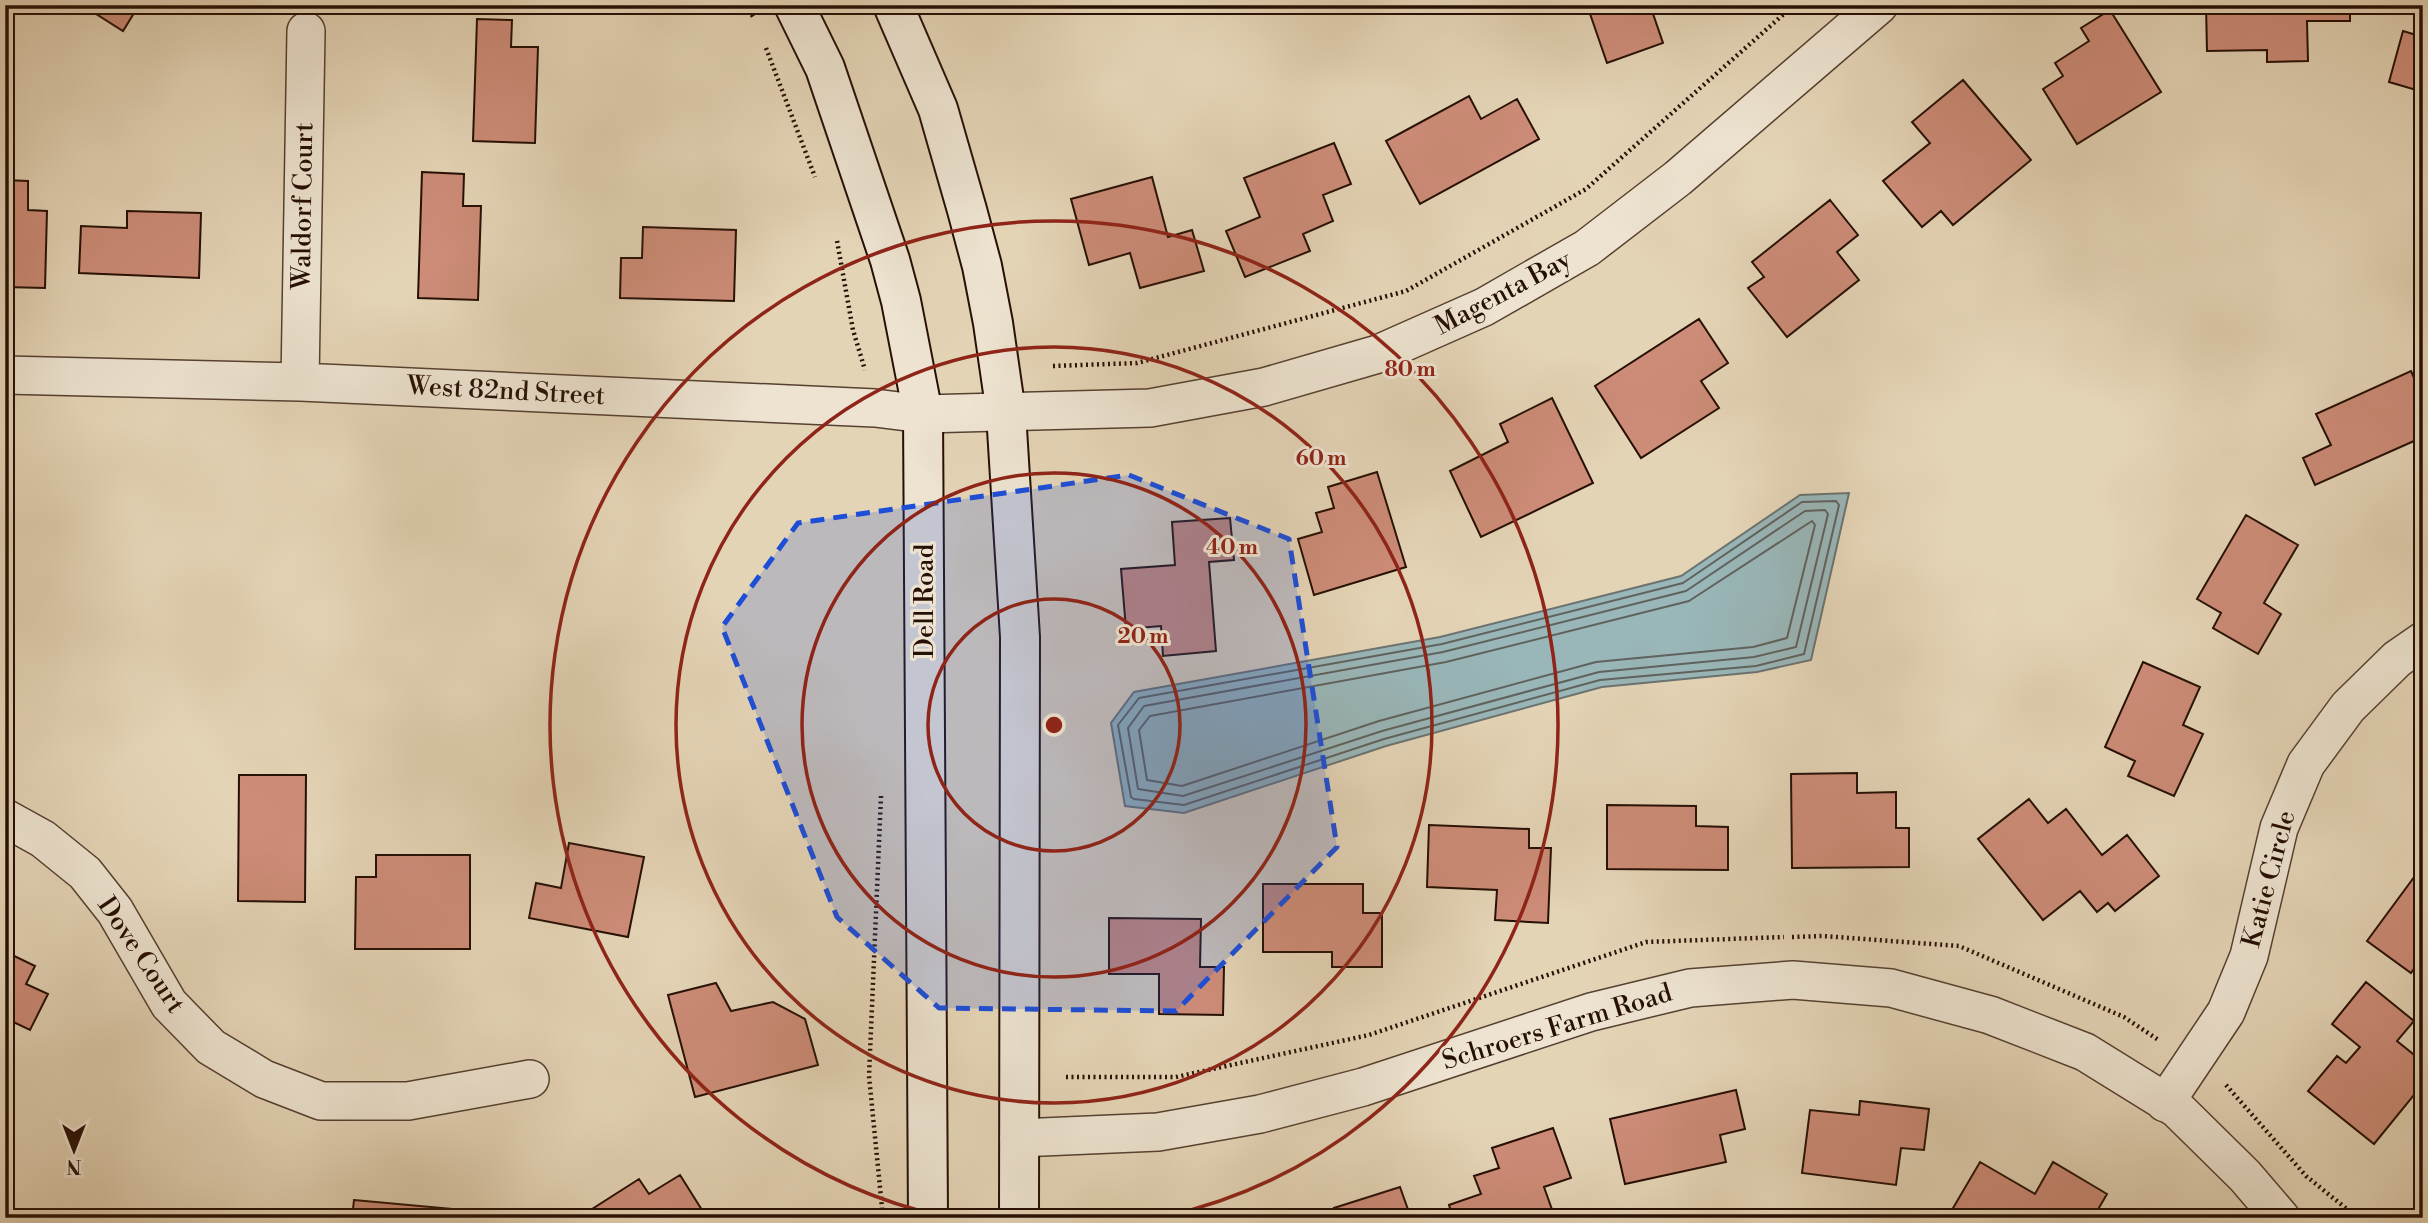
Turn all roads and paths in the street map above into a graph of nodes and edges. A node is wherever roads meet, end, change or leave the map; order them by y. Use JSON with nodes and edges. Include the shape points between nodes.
{"nodes":[{"id":1,"x":747,"y":5,"type":"edge"},
{"id":2,"x":793,"y":5,"type":"edge"},
{"id":3,"x":893,"y":5,"type":"edge"},
{"id":4,"x":1794,"y":5,"type":"edge"},
{"id":5,"x":1869,"y":9,"type":"edge"},
{"id":6,"x":757,"y":24,"type":"dead end"},
{"id":7,"x":306,"y":31,"type":"dead end"},
{"id":8,"x":762,"y":37,"type":"dead end"},
{"id":9,"x":816,"y":179,"type":"dead end"},
{"id":10,"x":836,"y":231,"type":"dead end"},
{"id":11,"x":1053,"y":366,"type":"dead end"},
{"id":12,"x":5,"y":375,"type":"edge"},
{"id":13,"x":300,"y":382,"type":"junction"},
{"id":14,"x":875,"y":408,"type":"junction"},
{"id":15,"x":1006,"y":413,"type":"junction"},
{"id":16,"x":923,"y":414,"type":"junction"},
{"id":17,"x":2423,"y":641,"type":"edge"},
{"id":18,"x":882,"y":784,"type":"dead end"},
{"id":19,"x":5,"y":818,"type":"edge"},
{"id":20,"x":530,"y":1079,"type":"dead end"},
{"id":21,"x":2165,"y":1103,"type":"junction"},
{"id":22,"x":1019,"y":1138,"type":"junction"},
{"id":23,"x":883,"y":1218,"type":"edge"},
{"id":24,"x":928,"y":1218,"type":"edge"},
{"id":25,"x":1018,"y":1218,"type":"edge"},
{"id":26,"x":2281,"y":1218,"type":"edge"}],
"edges":[{"from":1,"to":6,"type":"path"},
{"from":2,"to":16,"type":"main road","name":"Dell Road","via":[[825,68],[890,260]]},
{"from":3,"to":15,"type":"main road","via":[[938,109],[967,210],[993,323]]},
{"from":4,"to":11,"type":"path","via":[[1586,189],[1406,290],[1137,363]]},
{"from":5,"to":15,"type":"street","name":"Magenta Bay","via":[[1678,178],[1587,248],[1485,307],[1378,354],[1264,387],[1150,408]]},
{"from":7,"to":13,"type":"street","name":"Waldorf Court"},
{"from":8,"to":9,"type":"path"},
{"from":10,"to":14,"type":"path","via":[[853,331]]},
{"from":12,"to":13,"type":"street","name":"West 82nd Street"},
{"from":13,"to":14,"type":"street","name":"West 82nd Street"},
{"from":14,"to":16,"type":"street","name":"West 82nd Street"},
{"from":15,"to":16,"type":"street","name":"West 82nd Street"},
{"from":15,"to":22,"type":"main road","via":[[1020,637]]},
{"from":16,"to":24,"type":"main road","name":"Dell Road"},
{"from":17,"to":21,"type":"street","name":"Katie Circle","via":[[2397,659],[2348,708],[2306,764],[2279,828],[2249,956],[2226,1012]]},
{"from":18,"to":23,"type":"path","via":[[869,1076]]},
{"from":19,"to":20,"type":"street","name":"Dove Court","via":[[43,838],[85,873],[115,911],[169,1004],[211,1047],[264,1079],[321,1101],[408,1101]]},
{"from":21,"to":22,"type":"street","name":"Schroers Farm Road","via":[[2085,1052],[1990,1015],[1891,988],[1793,980],[1690,988],[1591,1012],[1363,1087],[1260,1114],[1157,1132]]},
{"from":21,"to":26,"type":"street","name":"Schroers Farm Road","via":[[2177,1109],[2245,1175]]},
{"from":22,"to":25,"type":"main road"}]}
